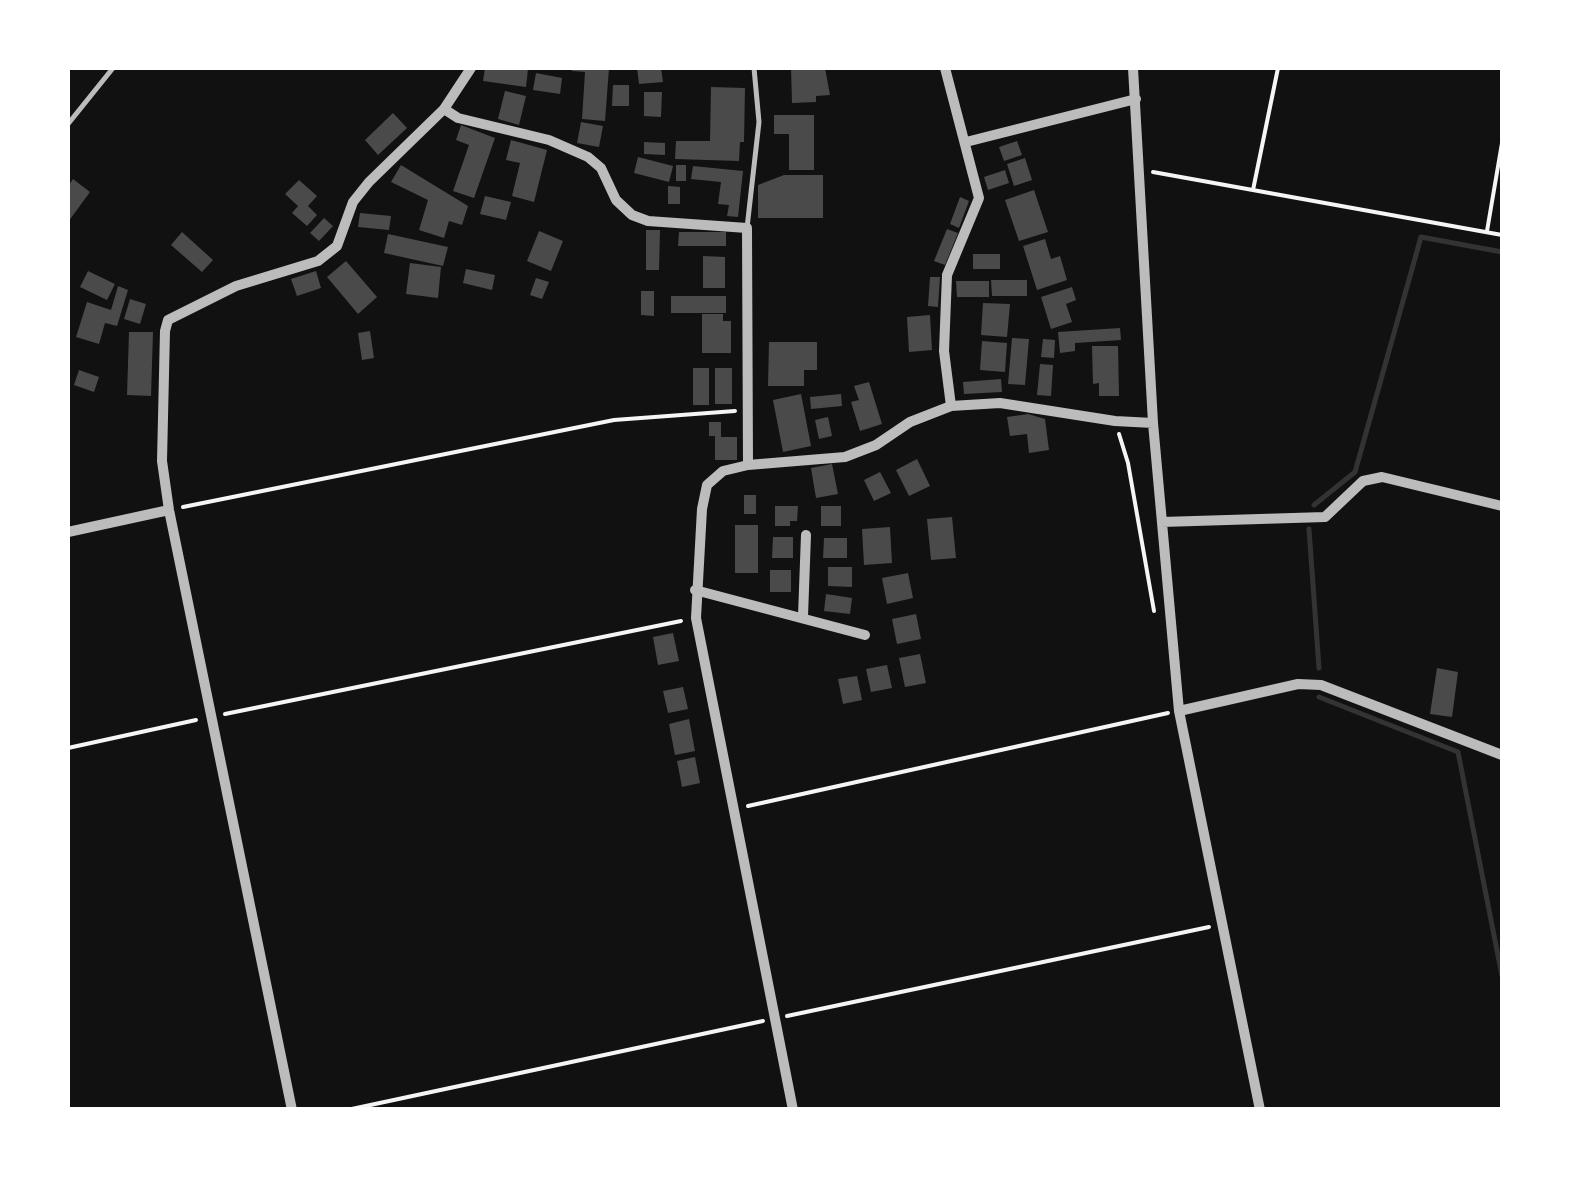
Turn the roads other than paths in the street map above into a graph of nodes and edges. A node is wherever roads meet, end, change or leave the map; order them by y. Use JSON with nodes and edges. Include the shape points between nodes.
{"nodes":[{"id":1,"x":113,"y":68,"type":"edge"},
{"id":2,"x":471,"y":68,"type":"edge"},
{"id":3,"x":754,"y":68,"type":"edge"},
{"id":4,"x":945,"y":68,"type":"edge"},
{"id":5,"x":1133,"y":68,"type":"edge"},
{"id":6,"x":1136,"y":99,"type":"junction"},
{"id":7,"x":444,"y":109,"type":"junction"},
{"id":8,"x":68,"y":124,"type":"edge"},
{"id":9,"x":966,"y":142,"type":"junction"},
{"id":10,"x":747,"y":228,"type":"junction"},
{"id":11,"x":951,"y":406,"type":"junction"},
{"id":12,"x":1153,"y":422,"type":"junction"},
{"id":13,"x":748,"y":465,"type":"junction"},
{"id":14,"x":1502,"y":506,"type":"edge"},
{"id":15,"x":169,"y":510,"type":"junction"},
{"id":16,"x":1162,"y":522,"type":"junction"},
{"id":17,"x":68,"y":532,"type":"edge"},
{"id":18,"x":806,"y":535,"type":"dead end"},
{"id":19,"x":696,"y":590,"type":"junction"},
{"id":20,"x":803,"y":616,"type":"junction"},
{"id":21,"x":865,"y":635,"type":"dead end"},
{"id":22,"x":1179,"y":711,"type":"junction"},
{"id":23,"x":1502,"y":755,"type":"edge"},
{"id":24,"x":292,"y":1110,"type":"edge"},
{"id":25,"x":793,"y":1110,"type":"edge"},
{"id":26,"x":1260,"y":1110,"type":"edge"}],
"edges":[{"from":1,"to":8,"type":"lane"},
{"from":2,"to":7,"type":"street"},
{"from":3,"to":10,"type":"lane","via":[[759,122]]},
{"from":4,"to":9,"type":"street"},
{"from":5,"to":6,"type":"street"},
{"from":6,"to":9,"type":"street"},
{"from":6,"to":12,"type":"street"},
{"from":7,"to":10,"type":"street","via":[[588,157],[632,216]]},
{"from":7,"to":15,"type":"street","via":[[353,202],[338,246],[168,320],[162,461]]},
{"from":9,"to":11,"type":"street","via":[[978,198],[948,275],[944,351]]},
{"from":10,"to":13,"type":"street"},
{"from":11,"to":12,"type":"street","via":[[1000,402]]},
{"from":11,"to":13,"type":"street","via":[[844,457]]},
{"from":12,"to":16,"type":"street"},
{"from":13,"to":19,"type":"street","via":[[707,485]]},
{"from":14,"to":16,"type":"street","via":[[1382,477],[1363,480],[1325,516]]},
{"from":15,"to":17,"type":"street"},
{"from":15,"to":24,"type":"street"},
{"from":16,"to":22,"type":"street"},
{"from":18,"to":20,"type":"street"},
{"from":19,"to":20,"type":"street"},
{"from":19,"to":25,"type":"street","via":[[696,618]]},
{"from":20,"to":21,"type":"street"},
{"from":22,"to":23,"type":"street","via":[[1320,685]]},
{"from":22,"to":26,"type":"street"}]}
